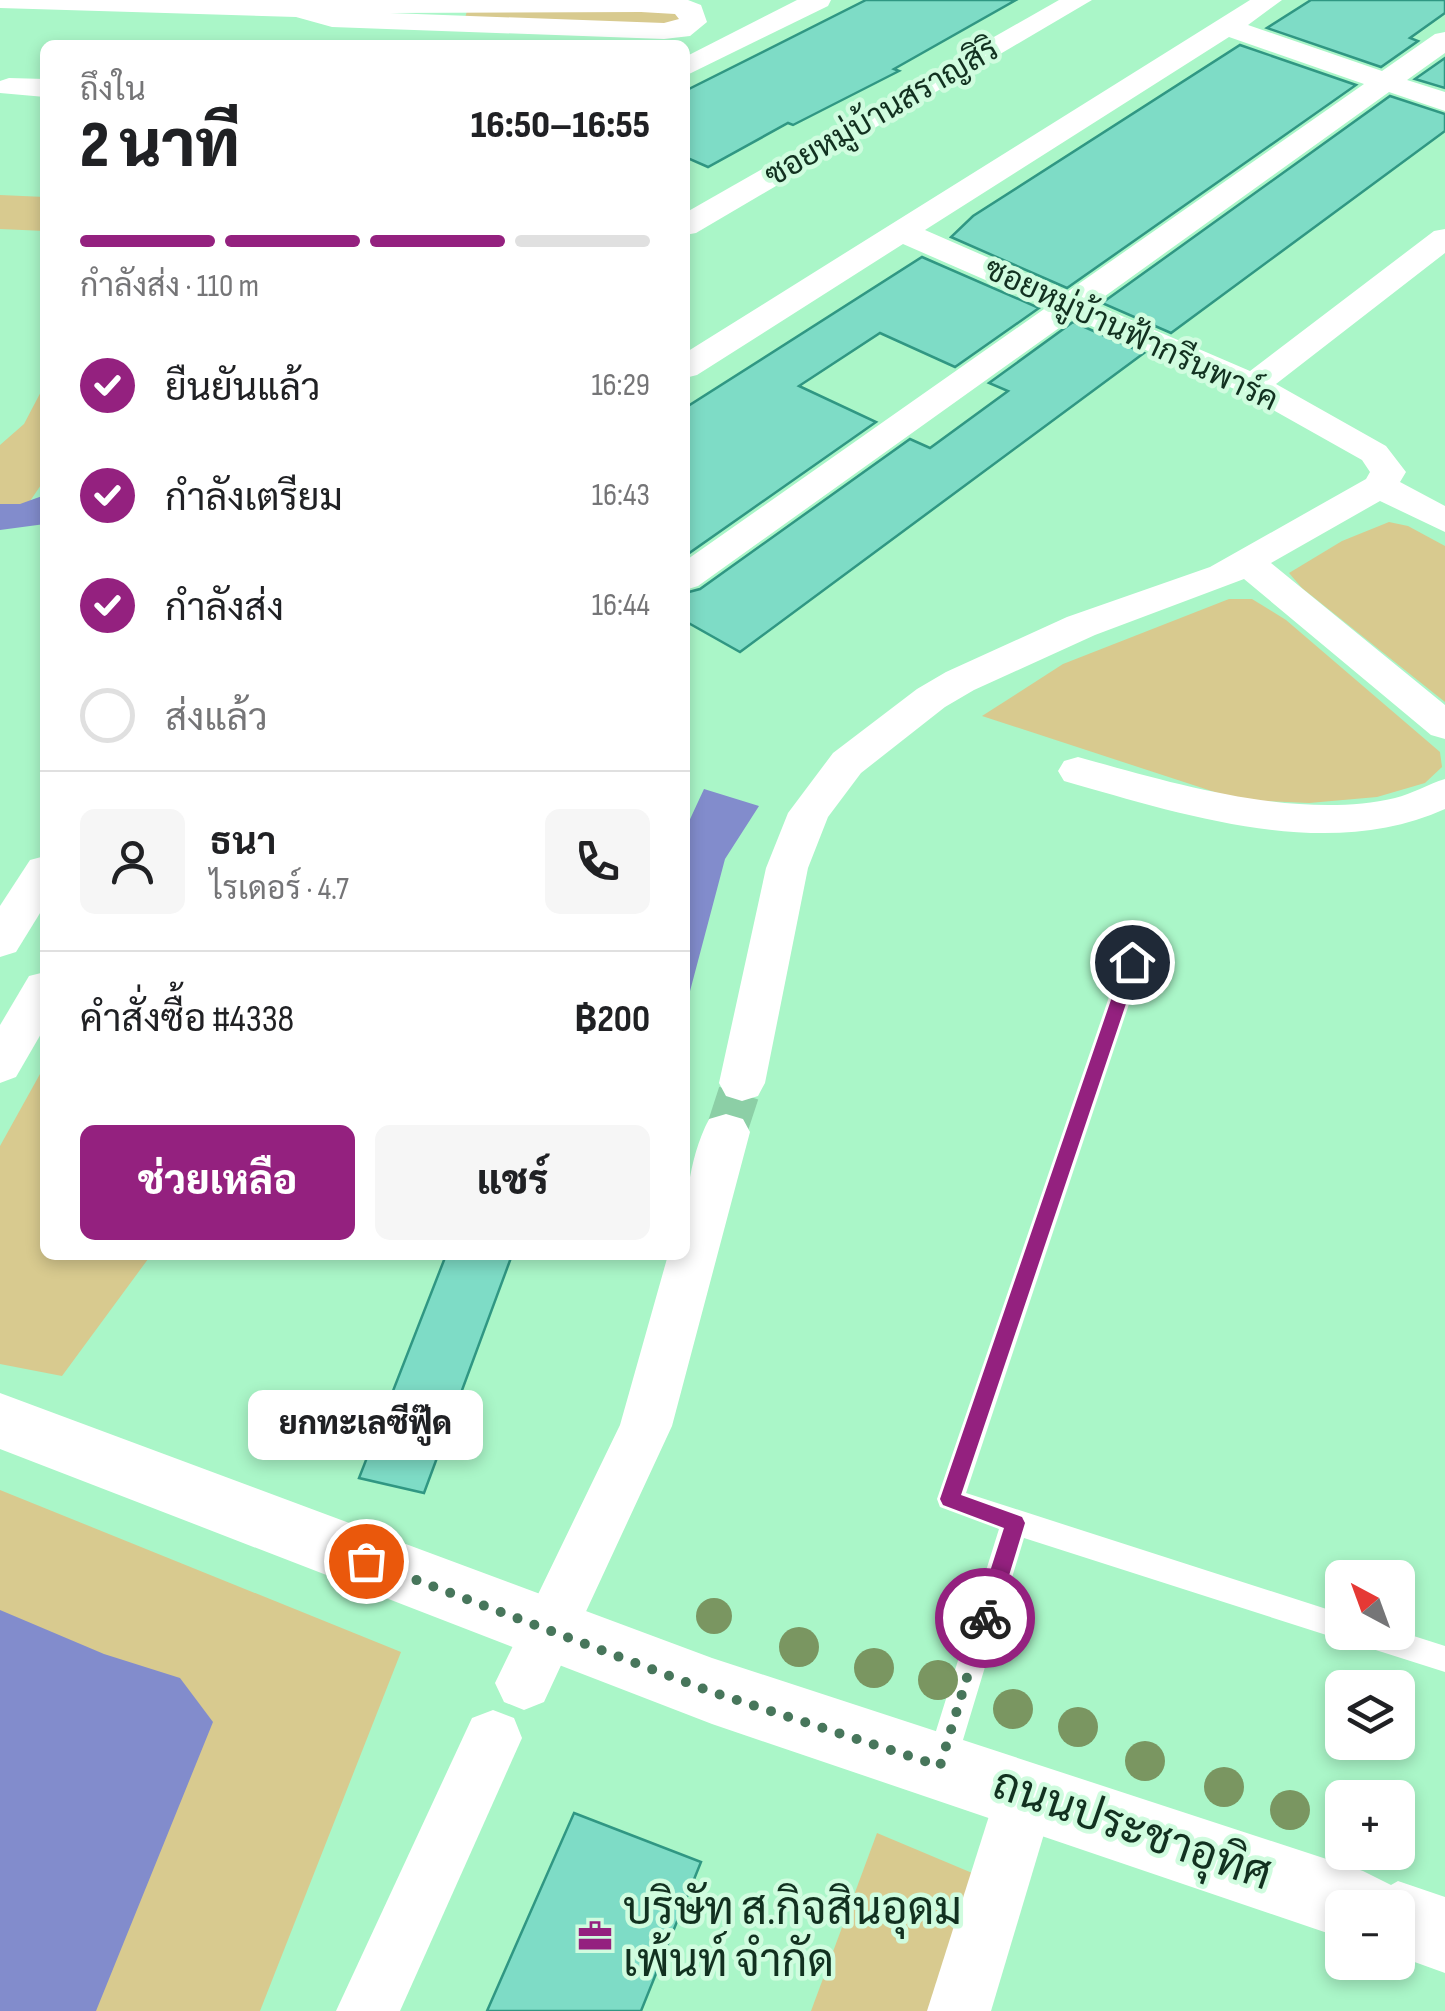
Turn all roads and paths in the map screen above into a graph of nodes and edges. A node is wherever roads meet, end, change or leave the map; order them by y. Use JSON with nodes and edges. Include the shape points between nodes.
{"nodes":[{"id":1,"x":0,"y":0,"type":"edge"},
{"id":2,"x":818,"y":0,"type":"edge"},
{"id":3,"x":1080,"y":0,"type":"edge"},
{"id":4,"x":1269,"y":0,"type":"edge"},
{"id":5,"x":248,"y":8,"type":"junction"},
{"id":6,"x":444,"y":18,"type":"edge"},
{"id":7,"x":1226,"y":28,"type":"junction"},
{"id":8,"x":233,"y":32,"type":"dead end"},
{"id":9,"x":1445,"y":40,"type":"edge"},
{"id":10,"x":690,"y":65,"type":"edge"},
{"id":11,"x":1387,"y":83,"type":"junction"},
{"id":12,"x":9,"y":88,"type":"dead end"},
{"id":13,"x":40,"y":88,"type":"edge"},
{"id":14,"x":1445,"y":102,"type":"edge"},
{"id":15,"x":690,"y":223,"type":"edge"},
{"id":16,"x":902,"y":232,"type":"junction"},
{"id":17,"x":1445,"y":238,"type":"edge"},
{"id":18,"x":1074,"y":306,"type":"junction"},
{"id":19,"x":690,"y":365,"type":"edge"},
{"id":20,"x":1253,"y":385,"type":"junction"},
{"id":21,"x":1380,"y":486,"type":"junction"},
{"id":22,"x":1445,"y":521,"type":"edge"},
{"id":23,"x":1246,"y":562,"type":"junction"},
{"id":24,"x":690,"y":575,"type":"edge"},
{"id":25,"x":1445,"y":726,"type":"edge"},
{"id":26,"x":1078,"y":771,"type":"dead end"},
{"id":27,"x":1445,"y":793,"type":"edge"},
{"id":28,"x":40,"y":879,"type":"edge"},
{"id":29,"x":0,"y":940,"type":"edge"},
{"id":30,"x":1132,"y":962,"type":"dead end"},
{"id":31,"x":40,"y":997,"type":"edge"},
{"id":32,"x":0,"y":1065,"type":"edge"},
{"id":33,"x":742,"y":1084,"type":"tunnel mouth"},
{"id":34,"x":726,"y":1132,"type":"tunnel mouth"},
{"id":35,"x":0,"y":1421,"type":"edge"},
{"id":36,"x":1015,"y":1523,"type":"junction"},
{"id":37,"x":1325,"y":1622,"type":"edge"},
{"id":38,"x":1415,"y":1649,"type":"edge"},
{"id":39,"x":537,"y":1657,"type":"junction"},
{"id":40,"x":1445,"y":1659,"type":"edge"},
{"id":41,"x":493,"y":1738,"type":"dead end"},
{"id":42,"x":940,"y":1766,"type":"junction"},
{"id":43,"x":1026,"y":1794,"type":"junction"},
{"id":44,"x":1325,"y":1895,"type":"edge"},
{"id":45,"x":1415,"y":1925,"type":"edge"},
{"id":46,"x":1445,"y":1936,"type":"edge"},
{"id":47,"x":368,"y":2011,"type":"edge"},
{"id":48,"x":959,"y":2011,"type":"edge"}],
"edges":[{"from":1,"to":5,"type":"street"},
{"from":2,"to":10,"type":"street"},
{"from":3,"to":15,"type":"street","name":"ซอยหมู่บ้านสราญสิริ"},
{"from":4,"to":7,"type":"street"},
{"from":5,"to":6,"type":"street","via":[[332,18]]},
{"from":5,"to":8,"type":"street"},
{"from":6,"to":6,"type":"street","via":[[679,6],[691,10],[693,22],[672,31]]},
{"from":7,"to":11,"type":"street"},
{"from":7,"to":16,"type":"street"},
{"from":9,"to":11,"type":"street"},
{"from":11,"to":14,"type":"street"},
{"from":11,"to":18,"type":"street"},
{"from":12,"to":13,"type":"street"},
{"from":16,"to":18,"type":"street","name":"ซอยหมู่บ้านฟ้ากรีนพาร์ค"},
{"from":16,"to":19,"type":"street"},
{"from":17,"to":20,"type":"street"},
{"from":18,"to":20,"type":"street","name":"ซอยหมู่บ้านฟ้ากรีนพาร์ค"},
{"from":18,"to":24,"type":"street"},
{"from":20,"to":21,"type":"street","name":"ซอยหมู่บ้านฟ้ากรีนพาร์ค","via":[[1374,453],[1387,466]]},
{"from":21,"to":22,"type":"street"},
{"from":21,"to":23,"type":"street"},
{"from":23,"to":25,"type":"street"},
{"from":23,"to":33,"type":"street","via":[[960,681],[846,763],[809,813],[787,868]]},
{"from":26,"to":27,"type":"street","via":[[1220,806],[1313,816],[1396,812]]},
{"from":28,"to":29,"type":"street"},
{"from":30,"to":36,"type":"lane","via":[[950,1499]]},
{"from":31,"to":32,"type":"street"},
{"from":34,"to":39,"type":"street","via":[[646,1426]]},
{"from":35,"to":39,"type":"main road","name":"ถนนประชาอุทิศ"},
{"from":36,"to":37,"type":"lane"},
{"from":36,"to":42,"type":"lane"},
{"from":38,"to":40,"type":"lane"},
{"from":39,"to":42,"type":"main road","name":"ถนนประชาอุทิศ","via":[[712,1692]]},
{"from":41,"to":47,"type":"street"},
{"from":42,"to":43,"type":"main road","name":"ถนนประชาอุทิศ"},
{"from":43,"to":44,"type":"main road","name":"ถนนประชาอุทิศ"},
{"from":43,"to":48,"type":"street"},
{"from":45,"to":46,"type":"main road"}]}
